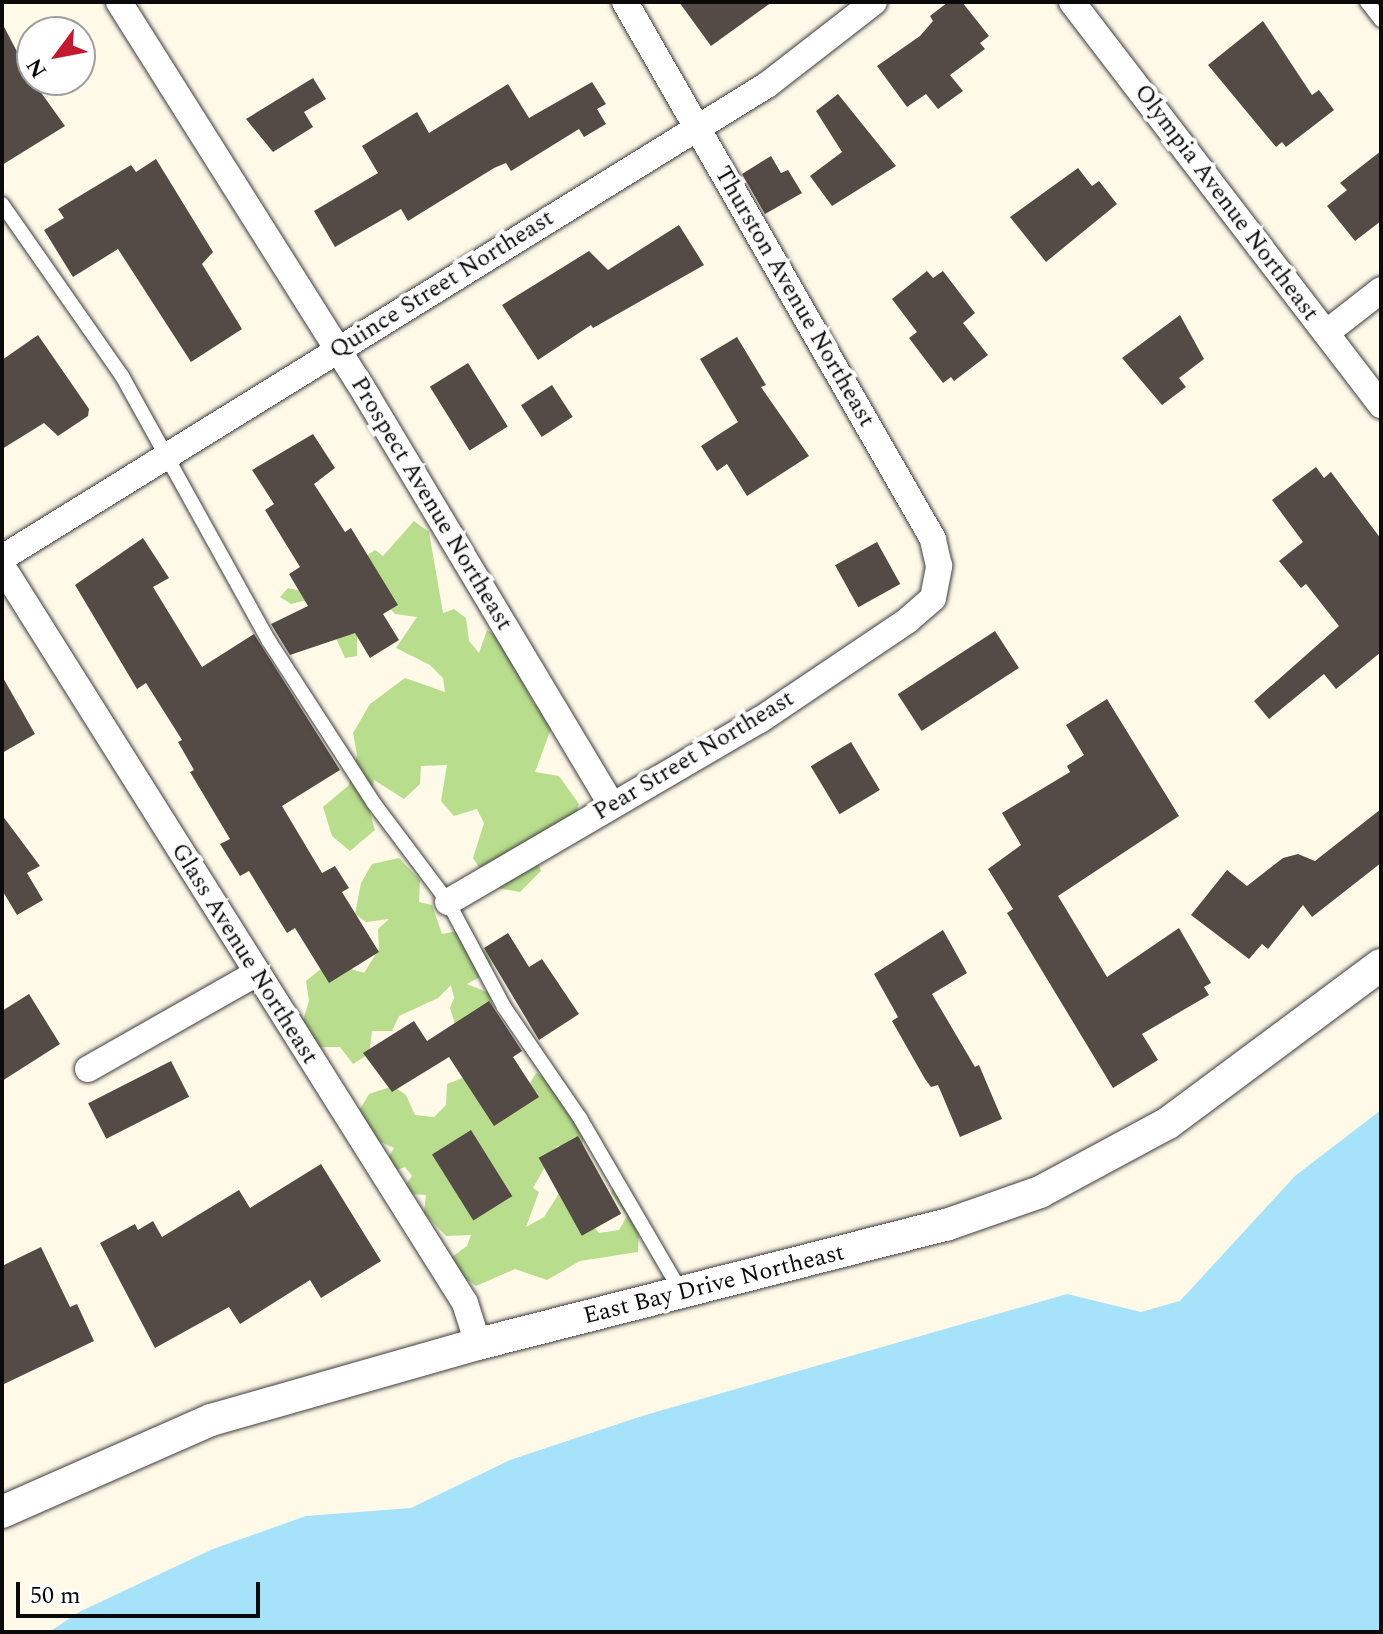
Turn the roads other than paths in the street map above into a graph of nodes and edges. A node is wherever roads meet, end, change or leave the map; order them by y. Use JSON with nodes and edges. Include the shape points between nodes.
{"nodes":[{"id":1,"x":119,"y":2,"type":"edge"},
{"id":2,"x":625,"y":2,"type":"edge"},
{"id":3,"x":874,"y":2,"type":"edge"},
{"id":4,"x":1072,"y":2,"type":"edge"},
{"id":5,"x":1367,"y":2,"type":"edge"},
{"id":6,"x":1381,"y":20,"type":"edge"},
{"id":7,"x":697,"y":127,"type":"junction"},
{"id":8,"x":2,"y":204,"type":"edge"},
{"id":9,"x":1381,"y":290,"type":"edge"},
{"id":10,"x":1326,"y":333,"type":"junction"},
{"id":11,"x":338,"y":350,"type":"junction"},
{"id":12,"x":1381,"y":405,"type":"edge"},
{"id":13,"x":163,"y":456,"type":"junction"},
{"id":14,"x":2,"y":558,"type":"edge"},
{"id":15,"x":2,"y":566,"type":"edge"},
{"id":16,"x":933,"y":598,"type":"joint"},
{"id":17,"x":612,"y":805,"type":"junction"},
{"id":18,"x":448,"y":902,"type":"junction"},
{"id":19,"x":1381,"y":965,"type":"edge"},
{"id":20,"x":257,"y":973,"type":"junction"},
{"id":21,"x":88,"y":1069,"type":"dead end"},
{"id":22,"x":683,"y":1294,"type":"junction"},
{"id":23,"x":478,"y":1344,"type":"junction"},
{"id":24,"x":2,"y":1512,"type":"edge"}],
"edges":[{"from":1,"to":11,"type":"street","name":"Prospect Avenue Northeast"},
{"from":2,"to":7,"type":"street","name":"Thurston Avenue Northeast"},
{"from":3,"to":7,"type":"street","name":"Quince Street Northeast","via":[[767,85]]},
{"from":4,"to":10,"type":"street","name":"Olympia Avenue Northeast"},
{"from":5,"to":6,"type":"lane"},
{"from":7,"to":11,"type":"street","name":"Quince Street Northeast"},
{"from":7,"to":16,"type":"street","name":"Thurston Avenue Northeast","via":[[933,539],[939,566]]},
{"from":8,"to":13,"type":"lane","via":[[122,376]]},
{"from":9,"to":10,"type":"street"},
{"from":10,"to":12,"type":"street","name":"Olympia Avenue Northeast"},
{"from":11,"to":13,"type":"street","name":"Quince Street Northeast"},
{"from":11,"to":17,"type":"street","name":"Prospect Avenue Northeast"},
{"from":13,"to":14,"type":"street","name":"Quince Street Northeast"},
{"from":13,"to":18,"type":"lane","via":[[269,641],[373,802]]},
{"from":15,"to":20,"type":"street","name":"Glass Avenue Northeast"},
{"from":16,"to":17,"type":"street","name":"Pear Street Northeast","via":[[760,720]]},
{"from":17,"to":18,"type":"street","name":"Pear Street Northeast"},
{"from":18,"to":22,"type":"lane","via":[[504,1007],[580,1118]]},
{"from":19,"to":22,"type":"street","name":"East Bay Drive Northeast","via":[[1168,1123],[1040,1192],[946,1225]]},
{"from":20,"to":21,"type":"street"},
{"from":20,"to":23,"type":"street","name":"Glass Avenue Northeast","via":[[465,1303]]},
{"from":22,"to":23,"type":"street","name":"East Bay Drive Northeast"},
{"from":23,"to":24,"type":"street","name":"East Bay Drive Northeast","via":[[211,1420]]}]}
